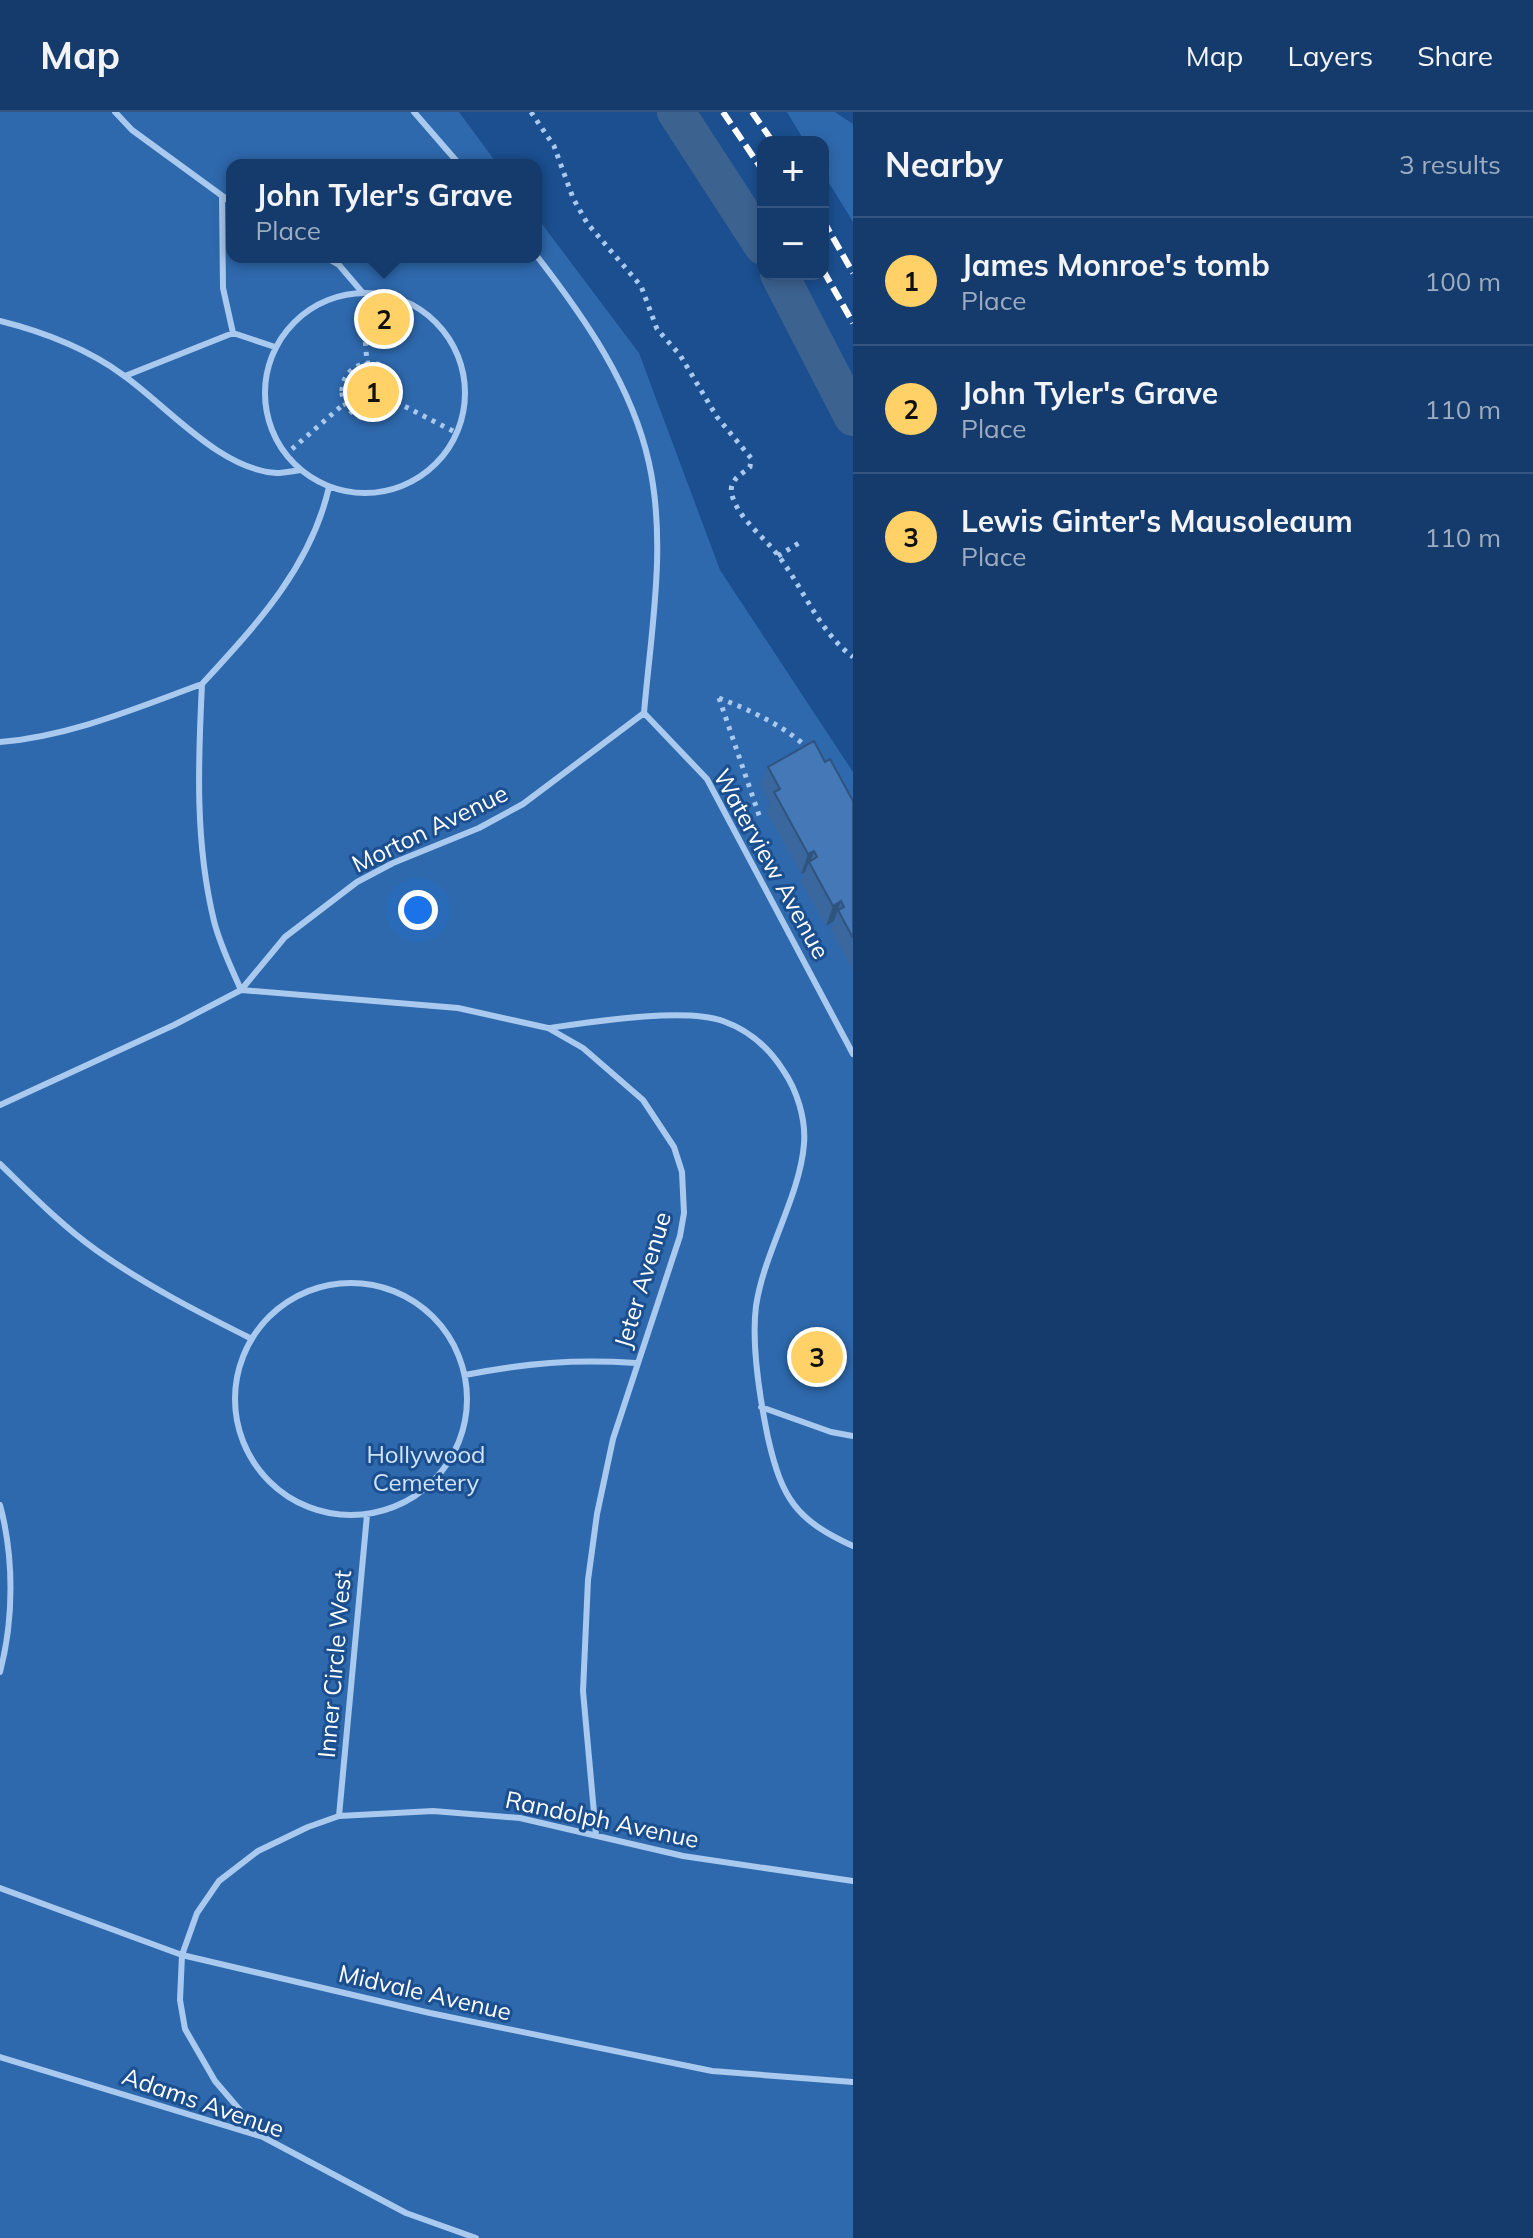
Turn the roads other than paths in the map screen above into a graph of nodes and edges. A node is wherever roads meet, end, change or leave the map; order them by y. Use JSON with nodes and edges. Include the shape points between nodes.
{"nodes":[{"id":1,"x":115,"y":112,"type":"edge"},
{"id":2,"x":414,"y":112,"type":"edge"},
{"id":3,"x":455,"y":159,"type":"edge"},
{"id":4,"x":222,"y":197,"type":"junction"},
{"id":5,"x":226,"y":199,"type":"edge"},
{"id":6,"x":336,"y":263,"type":"edge"},
{"id":7,"x":542,"y":263,"type":"edge"},
{"id":8,"x":362,"y":292,"type":"junction"},
{"id":9,"x":0,"y":321,"type":"edge"},
{"id":10,"x":233,"y":333,"type":"junction"},
{"id":11,"x":275,"y":347,"type":"junction"},
{"id":12,"x":125,"y":376,"type":"junction"},
{"id":13,"x":301,"y":470,"type":"junction"},
{"id":14,"x":329,"y":487,"type":"junction"},
{"id":15,"x":202,"y":684,"type":"junction"},
{"id":16,"x":644,"y":713,"type":"junction"},
{"id":17,"x":0,"y":742,"type":"edge"},
{"id":18,"x":241,"y":990,"type":"junction"},
{"id":19,"x":548,"y":1028,"type":"junction"},
{"id":20,"x":853,"y":1054,"type":"edge"},
{"id":21,"x":0,"y":1105,"type":"edge"},
{"id":22,"x":0,"y":1164,"type":"edge"},
{"id":23,"x":252,"y":1339,"type":"junction"},
{"id":24,"x":636,"y":1363,"type":"junction"},
{"id":25,"x":465,"y":1375,"type":"junction"},
{"id":26,"x":761,"y":1407,"type":"junction"},
{"id":27,"x":853,"y":1436,"type":"edge"},
{"id":28,"x":0,"y":1505,"type":"edge"},
{"id":29,"x":367,"y":1515,"type":"junction"},
{"id":30,"x":853,"y":1546,"type":"edge"},
{"id":31,"x":0,"y":1672,"type":"edge"},
{"id":32,"x":339,"y":1816,"type":"junction"},
{"id":33,"x":596,"y":1835,"type":"junction"},
{"id":34,"x":853,"y":1881,"type":"edge"},
{"id":35,"x":0,"y":1888,"type":"edge"},
{"id":36,"x":182,"y":1955,"type":"junction"},
{"id":37,"x":0,"y":2057,"type":"edge"},
{"id":38,"x":853,"y":2082,"type":"edge"},
{"id":39,"x":263,"y":2137,"type":"junction"},
{"id":40,"x":476,"y":2238,"type":"edge"}],
"edges":[{"from":1,"to":4,"type":"lane"},
{"from":2,"to":3,"type":"lane"},
{"from":4,"to":5,"type":"lane"},
{"from":4,"to":10,"type":"lane","via":[[223,288]]},
{"from":6,"to":8,"type":"lane"},
{"from":7,"to":16,"type":"lane","via":[[612,368],[650,464],[657,563]]},
{"from":8,"to":11,"type":"lane","via":[[311,307]]},
{"from":8,"to":14,"type":"lane","via":[[406,300],[442,328],[455,347],[464,380],[463,414],[443,457],[403,486],[378,493]]},
{"from":9,"to":12,"type":"lane","via":[[63,341]]},
{"from":10,"to":11,"type":"lane"},
{"from":10,"to":12,"type":"lane"},
{"from":11,"to":13,"type":"lane","via":[[265,403],[286,454]]},
{"from":12,"to":13,"type":"lane","via":[[225,454],[276,473]]},
{"from":13,"to":14,"type":"lane"},
{"from":14,"to":15,"type":"lane","via":[[295,570],[261,619]]},
{"from":15,"to":17,"type":"lane","via":[[94,724]]},
{"from":15,"to":18,"type":"lane","via":[[202,855],[215,922]]},
{"from":16,"to":18,"type":"lane","name":"Morton Avenue","via":[[523,804],[357,882],[285,937]]},
{"from":16,"to":20,"type":"lane","name":"Waterview Avenue","via":[[707,779]]},
{"from":18,"to":19,"type":"lane","name":"Jeter Avenue","via":[[458,1008]]},
{"from":18,"to":21,"type":"lane"},
{"from":19,"to":24,"type":"lane","name":"Jeter Avenue","via":[[599,1060],[643,1100],[674,1147],[682,1172],[680,1236]]},
{"from":19,"to":26,"type":"lane","via":[[637,1018],[720,1020],[757,1041],[790,1079],[804,1143],[757,1299]]},
{"from":22,"to":23,"type":"lane","via":[[95,1249],[175,1300]]},
{"from":23,"to":25,"type":"lane","via":[[282,1306],[311,1290],[343,1283],[376,1286],[407,1297],[434,1318],[454,1344]]},
{"from":23,"to":29,"type":"lane","via":[[236,1392],[239,1427],[251,1458],[273,1485],[300,1504],[333,1515]]},
{"from":24,"to":25,"type":"lane","via":[[556,1361]]},
{"from":24,"to":33,"type":"lane","name":"Jeter Avenue","via":[[613,1439],[588,1580],[583,1691]]},
{"from":25,"to":29,"type":"lane","via":[[464,1427],[451,1459],[415,1497]]},
{"from":26,"to":27,"type":"lane"},
{"from":26,"to":30,"type":"lane","via":[[789,1499],[811,1524]]},
{"from":28,"to":31,"type":"lane","via":[[9,1590]]},
{"from":29,"to":32,"type":"lane","name":"Inner Circle West"},
{"from":32,"to":33,"type":"lane","name":"Randolph Avenue","via":[[433,1811],[520,1818]]},
{"from":32,"to":36,"type":"lane","name":"Randolph Avenue","via":[[258,1851],[219,1881],[197,1913]]},
{"from":33,"to":34,"type":"lane","name":"Randolph Avenue","via":[[683,1856]]},
{"from":35,"to":36,"type":"lane","name":"Midvale Avenue"},
{"from":36,"to":38,"type":"lane","name":"Midvale Avenue","via":[[712,2071]]},
{"from":36,"to":39,"type":"lane","name":"Randolph Avenue","via":[[185,2029],[207,2070]]},
{"from":37,"to":39,"type":"lane","name":"Adams Avenue"},
{"from":39,"to":40,"type":"lane","name":"Adams Avenue","via":[[406,2213]]}]}
